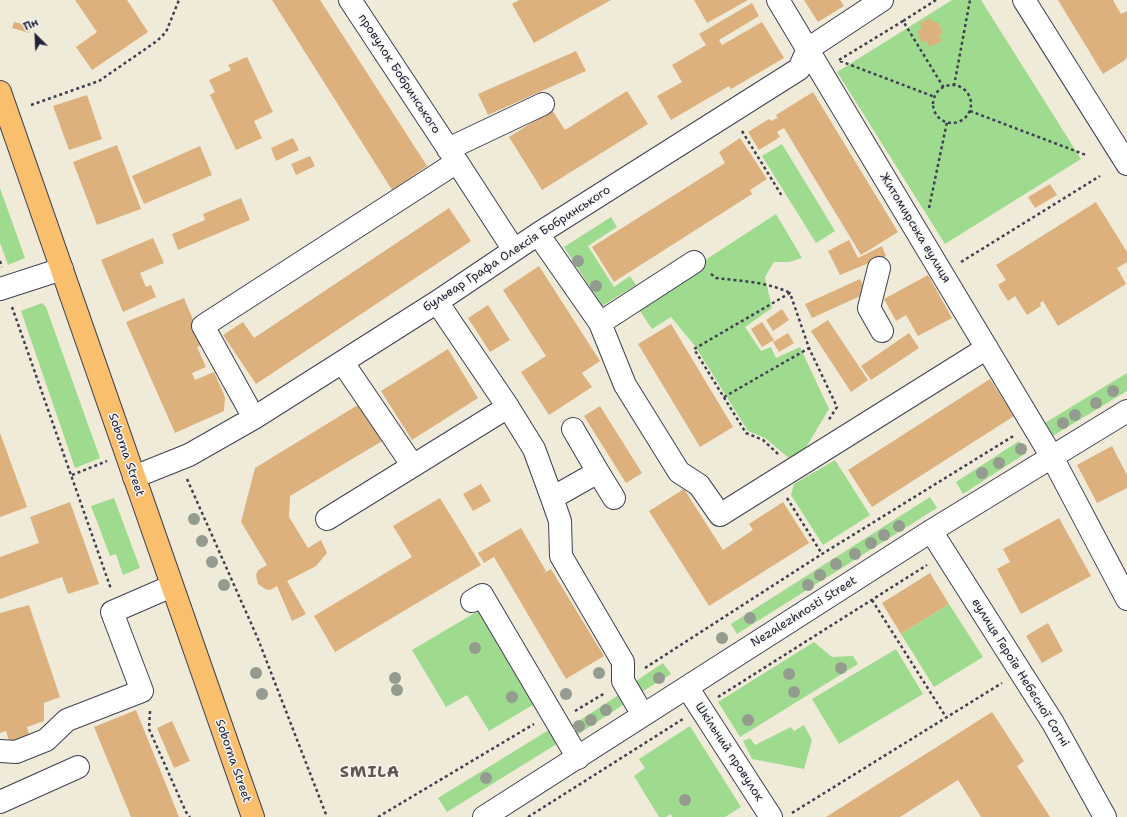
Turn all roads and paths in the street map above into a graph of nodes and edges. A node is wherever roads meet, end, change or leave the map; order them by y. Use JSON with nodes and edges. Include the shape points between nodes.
{"nodes":[{"id":1,"x":179,"y":0,"type":"edge"},
{"id":2,"x":350,"y":0,"type":"edge"},
{"id":3,"x":778,"y":0,"type":"edge"},
{"id":4,"x":882,"y":0,"type":"edge"},
{"id":5,"x":936,"y":0,"type":"edge"},
{"id":6,"x":970,"y":0,"type":"edge"},
{"id":7,"x":1024,"y":0,"type":"edge"},
{"id":8,"x":903,"y":21,"type":"junction"},
{"id":9,"x":815,"y":44,"type":"junction"},
{"id":10,"x":838,"y":61,"type":"junction"},
{"id":11,"x":954,"y":86,"type":"junction"},
{"id":12,"x":944,"y":88,"type":"junction"},
{"id":13,"x":0,"y":92,"type":"edge"},
{"id":14,"x":935,"y":96,"type":"junction"},
{"id":15,"x":543,"y":104,"type":"dead end"},
{"id":16,"x":31,"y":105,"type":"dead end"},
{"id":17,"x":970,"y":111,"type":"junction"},
{"id":18,"x":730,"y":112,"type":"junction"},
{"id":19,"x":946,"y":122,"type":"junction"},
{"id":20,"x":1086,"y":155,"type":"dead end"},
{"id":21,"x":452,"y":156,"type":"junction"},
{"id":22,"x":1127,"y":164,"type":"edge"},
{"id":23,"x":1100,"y":176,"type":"dead end"},
{"id":24,"x":782,"y":196,"type":"dead end"},
{"id":25,"x":538,"y":234,"type":"junction"},
{"id":26,"x":922,"y":241,"type":"junction"},
{"id":27,"x":514,"y":250,"type":"junction"},
{"id":28,"x":0,"y":260,"type":"edge"},
{"id":29,"x":694,"y":262,"type":"joint"},
{"id":30,"x":879,"y":268,"type":"dead end"},
{"id":31,"x":62,"y":269,"type":"junction"},
{"id":32,"x":942,"y":274,"type":"junction"},
{"id":33,"x":4,"y":288,"type":"edge"},
{"id":34,"x":790,"y":293,"type":"junction"},
{"id":35,"x":438,"y":302,"type":"junction"},
{"id":36,"x":600,"y":323,"type":"junction"},
{"id":37,"x":882,"y":331,"type":"dead end"},
{"id":38,"x":809,"y":348,"type":"junction"},
{"id":39,"x":987,"y":348,"type":"junction"},
{"id":40,"x":343,"y":363,"type":"junction"},
{"id":41,"x":724,"y":397,"type":"junction"},
{"id":42,"x":508,"y":407,"type":"junction"},
{"id":43,"x":1127,"y":411,"type":"edge"},
{"id":44,"x":254,"y":418,"type":"junction"},
{"id":45,"x":1033,"y":424,"type":"junction"},
{"id":46,"x":824,"y":426,"type":"dead end"},
{"id":47,"x":573,"y":429,"type":"dead end"},
{"id":48,"x":1052,"y":457,"type":"junction"},
{"id":49,"x":413,"y":466,"type":"junction"},
{"id":50,"x":796,"y":468,"type":"junction"},
{"id":51,"x":598,"y":472,"type":"junction"},
{"id":52,"x":185,"y":473,"type":"dead end"},
{"id":53,"x":134,"y":477,"type":"junction"},
{"id":54,"x":552,"y":498,"type":"junction"},
{"id":55,"x":614,"y":498,"type":"dead end"},
{"id":56,"x":327,"y":519,"type":"dead end"},
{"id":57,"x":931,"y":531,"type":"junction"},
{"id":58,"x":945,"y":553,"type":"junction"},
{"id":59,"x":822,"y":554,"type":"junction"},
{"id":60,"x":172,"y":586,"type":"junction"},
{"id":61,"x":1127,"y":599,"type":"edge"},
{"id":62,"x":872,"y":600,"type":"junction"},
{"id":63,"x":472,"y":601,"type":"dead end"},
{"id":64,"x":118,"y":609,"type":"junction"},
{"id":65,"x":1020,"y":672,"type":"junction"},
{"id":66,"x":624,"y":681,"type":"junction"},
{"id":67,"x":687,"y":686,"type":"junction"},
{"id":68,"x":150,"y":707,"type":"dead end"},
{"id":69,"x":701,"y":708,"type":"junction"},
{"id":70,"x":643,"y":715,"type":"junction"},
{"id":71,"x":946,"y":717,"type":"junction"},
{"id":72,"x":557,"y":722,"type":"junction"},
{"id":73,"x":0,"y":751,"type":"edge"},
{"id":74,"x":578,"y":758,"type":"junction"},
{"id":75,"x":78,"y":767,"type":"dead end"},
{"id":76,"x":0,"y":802,"type":"edge"},
{"id":77,"x":781,"y":815,"type":"edge"},
{"id":78,"x":190,"y":817,"type":"edge"},
{"id":79,"x":253,"y":817,"type":"edge"},
{"id":80,"x":327,"y":817,"type":"edge"},
{"id":81,"x":378,"y":817,"type":"edge"},
{"id":82,"x":484,"y":817,"type":"edge"},
{"id":83,"x":528,"y":817,"type":"edge"},
{"id":84,"x":1106,"y":817,"type":"edge"}],
"edges":[{"from":1,"to":16,"type":"path","via":[[166,32],[157,42],[99,81]]},
{"from":2,"to":21,"type":"street","name":"провулок Бобринського"},
{"from":3,"to":9,"type":"street","name":"Житомирська вулиця"},
{"from":4,"to":9,"type":"street"},
{"from":5,"to":8,"type":"path"},
{"from":6,"to":11,"type":"path"},
{"from":7,"to":22,"type":"street"},
{"from":8,"to":10,"type":"path"},
{"from":8,"to":12,"type":"path"},
{"from":9,"to":10,"type":"path"},
{"from":9,"to":18,"type":"street","name":"бульвар Графа Олексія Бобринського","via":[[799,69]]},
{"from":9,"to":26,"type":"street","name":"Житомирська вулиця"},
{"from":10,"to":14,"type":"path"},
{"from":11,"to":12,"type":"path"},
{"from":11,"to":17,"type":"path","via":[[969,96]]},
{"from":12,"to":14,"type":"path"},
{"from":13,"to":31,"type":"main road","name":"Soborna Street"},
{"from":14,"to":19,"type":"path","via":[[934,109]]},
{"from":15,"to":21,"type":"street"},
{"from":17,"to":19,"type":"path","via":[[959,122]]},
{"from":17,"to":20,"type":"path"},
{"from":18,"to":24,"type":"path"},
{"from":18,"to":25,"type":"street","name":"бульвар Графа Олексія Бобринського"},
{"from":19,"to":26,"type":"path"},
{"from":21,"to":27,"type":"street","name":"провулок Бобринського"},
{"from":21,"to":44,"type":"street","via":[[203,326]]},
{"from":23,"to":32,"type":"path"},
{"from":25,"to":27,"type":"street","name":"бульвар Графа Олексія Бобринського"},
{"from":25,"to":36,"type":"street"},
{"from":26,"to":32,"type":"street","name":"Житомирська вулиця"},
{"from":27,"to":35,"type":"street","name":"бульвар Графа Олексія Бобринського"},
{"from":28,"to":33,"type":"path"},
{"from":29,"to":34,"type":"path","via":[[716,278],[758,283],[781,288]]},
{"from":29,"to":36,"type":"street"},
{"from":30,"to":37,"type":"street","via":[[868,308]]},
{"from":31,"to":33,"type":"street"},
{"from":31,"to":53,"type":"main road","name":"Soborna Street"},
{"from":32,"to":39,"type":"street","name":"Житомирська вулиця"},
{"from":33,"to":64,"type":"path"},
{"from":34,"to":38,"type":"path"},
{"from":34,"to":41,"type":"path","via":[[694,349]]},
{"from":35,"to":40,"type":"street","name":"бульвар Графа Олексія Бобринського"},
{"from":35,"to":42,"type":"street"},
{"from":36,"to":50,"type":"street","via":[[625,385],[678,472],[700,485],[720,515]]},
{"from":38,"to":41,"type":"path"},
{"from":38,"to":46,"type":"path","via":[[837,407]]},
{"from":39,"to":45,"type":"street","name":"Житомирська вулиця"},
{"from":39,"to":50,"type":"street"},
{"from":40,"to":44,"type":"street","name":"бульвар Графа Олексія Бобринського"},
{"from":40,"to":49,"type":"street"},
{"from":41,"to":50,"type":"path","via":[[746,433],[763,440]]},
{"from":42,"to":49,"type":"street"},
{"from":42,"to":54,"type":"street","via":[[534,449]]},
{"from":43,"to":48,"type":"street","name":"Nezalezhnosti Street"},
{"from":44,"to":53,"type":"street","name":"бульвар Графа Олексія Бобринського","via":[[189,455]]},
{"from":45,"to":48,"type":"street","name":"Житомирська вулиця"},
{"from":45,"to":59,"type":"path"},
{"from":47,"to":51,"type":"street"},
{"from":48,"to":57,"type":"street","name":"Nezalezhnosti Street"},
{"from":48,"to":61,"type":"street","name":"Житомирська вулиця"},
{"from":49,"to":56,"type":"street"},
{"from":50,"to":59,"type":"path","via":[[784,492]]},
{"from":51,"to":54,"type":"street"},
{"from":51,"to":55,"type":"street"},
{"from":52,"to":80,"type":"path","via":[[258,639]]},
{"from":53,"to":60,"type":"main road","name":"Soborna Street"},
{"from":54,"to":66,"type":"street","via":[[560,521],[561,556],[623,662]]},
{"from":57,"to":58,"type":"street","name":"вулиця Героїв Небесної Сотні"},
{"from":57,"to":67,"type":"street","name":"Nezalezhnosti Street"},
{"from":58,"to":62,"type":"path"},
{"from":58,"to":65,"type":"street","name":"вулиця Героїв Небесної Сотні"},
{"from":59,"to":66,"type":"path"},
{"from":60,"to":64,"type":"street"},
{"from":60,"to":79,"type":"main road","name":"Soborna Street"},
{"from":62,"to":69,"type":"path"},
{"from":62,"to":71,"type":"path"},
{"from":63,"to":72,"type":"street","via":[[482,595]]},
{"from":64,"to":73,"type":"street","via":[[112,612],[142,691],[67,720],[46,740],[16,752]]},
{"from":65,"to":71,"type":"path"},
{"from":65,"to":84,"type":"street","name":"вулиця Героїв Небесної Сотні","via":[[1053,723]]},
{"from":66,"to":70,"type":"street"},
{"from":66,"to":72,"type":"path"},
{"from":67,"to":69,"type":"street","name":"Шкільний провулок"},
{"from":67,"to":70,"type":"street","name":"Nezalezhnosti Street"},
{"from":68,"to":78,"type":"path","via":[[149,729]]},
{"from":69,"to":77,"type":"street","name":"Шкільний провулок"},
{"from":69,"to":83,"type":"path"},
{"from":70,"to":74,"type":"street","name":"Nezalezhnosti Street"},
{"from":71,"to":77,"type":"path"},
{"from":72,"to":74,"type":"street"},
{"from":72,"to":81,"type":"path","via":[[545,718]]},
{"from":74,"to":82,"type":"street","name":"Nezalezhnosti Street"},
{"from":75,"to":76,"type":"street"}]}
